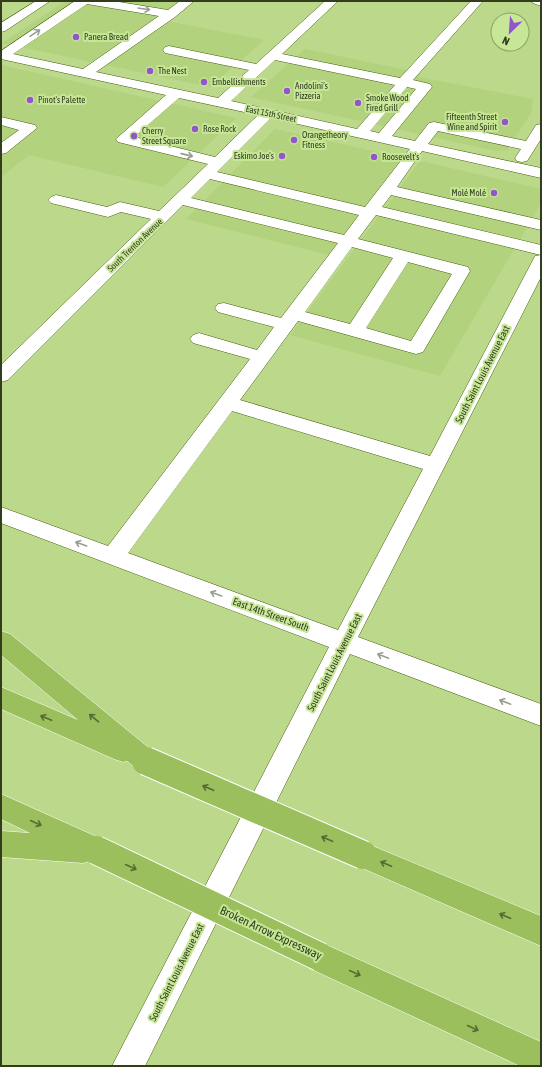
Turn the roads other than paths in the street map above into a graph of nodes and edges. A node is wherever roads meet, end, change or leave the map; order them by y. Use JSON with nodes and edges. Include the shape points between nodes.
{"nodes":[{"id":1,"x":44,"y":1,"type":"edge"},
{"id":2,"x":83,"y":1,"type":"edge"},
{"id":3,"x":91,"y":1,"type":"edge"},
{"id":4,"x":185,"y":1,"type":"edge"},
{"id":5,"x":332,"y":1,"type":"edge"},
{"id":6,"x":477,"y":1,"type":"edge"},
{"id":7,"x":537,"y":1,"type":"edge"},
{"id":8,"x":541,"y":2,"type":"edge"},
{"id":9,"x":171,"y":14,"type":"junction"},
{"id":10,"x":1,"y":28,"type":"edge"},
{"id":11,"x":169,"y":50,"type":"dead end"},
{"id":12,"x":2,"y":55,"type":"edge"},
{"id":13,"x":272,"y":56,"type":"junction"},
{"id":14,"x":259,"y":68,"type":"junction"},
{"id":15,"x":86,"y":73,"type":"junction"},
{"id":16,"x":404,"y":82,"type":"junction"},
{"id":17,"x":176,"y":93,"type":"junction"},
{"id":18,"x":221,"y":103,"type":"junction"},
{"id":19,"x":268,"y":113,"type":"junction"},
{"id":20,"x":1,"y":121,"type":"edge"},
{"id":21,"x":541,"y":128,"type":"edge"},
{"id":22,"x":361,"y":134,"type":"junction"},
{"id":23,"x":383,"y":138,"type":"junction"},
{"id":24,"x":418,"y":146,"type":"junction"},
{"id":25,"x":529,"y":146,"type":"junction"},
{"id":26,"x":1,"y":150,"type":"edge"},
{"id":27,"x":219,"y":162,"type":"junction"},
{"id":28,"x":517,"y":167,"type":"junction"},
{"id":29,"x":541,"y":173,"type":"edge"},
{"id":30,"x":207,"y":174,"type":"junction"},
{"id":31,"x":387,"y":189,"type":"junction"},
{"id":32,"x":56,"y":200,"type":"dead end"},
{"id":33,"x":180,"y":200,"type":"junction"},
{"id":34,"x":371,"y":211,"type":"junction"},
{"id":35,"x":163,"y":217,"type":"junction"},
{"id":36,"x":541,"y":225,"type":"edge"},
{"id":37,"x":348,"y":242,"type":"junction"},
{"id":38,"x":541,"y":250,"type":"edge"},
{"id":39,"x":403,"y":256,"type":"junction"},
{"id":40,"x":539,"y":270,"type":"edge"},
{"id":41,"x":224,"y":308,"type":"dead end"},
{"id":42,"x":290,"y":319,"type":"junction"},
{"id":43,"x":355,"y":331,"type":"junction"},
{"id":44,"x":199,"y":339,"type":"dead end"},
{"id":45,"x":262,"y":356,"type":"junction"},
{"id":46,"x":1,"y":376,"type":"edge"},
{"id":47,"x":228,"y":403,"type":"junction"},
{"id":48,"x":436,"y":465,"type":"junction"},
{"id":49,"x":1,"y":515,"type":"edge"},
{"id":50,"x":113,"y":556,"type":"junction"},
{"id":51,"x":1,"y":641,"type":"edge"},
{"id":52,"x":344,"y":641,"type":"junction"},
{"id":53,"x":1,"y":698,"type":"edge"},
{"id":54,"x":541,"y":715,"type":"edge"},
{"id":55,"x":146,"y":761,"type":"junction"},
{"id":56,"x":1,"y":806,"type":"edge"},
{"id":57,"x":1,"y":844,"type":"edge"},
{"id":58,"x":96,"y":850,"type":"junction"},
{"id":59,"x":541,"y":931,"type":"edge"},
{"id":60,"x":541,"y":1059,"type":"edge"},
{"id":61,"x":128,"y":1066,"type":"edge"}],
"edges":[{"from":1,"to":10,"type":"street"},
{"from":12,"to":2,"type":"street","one_way":true},
{"from":3,"to":9,"type":"street","one_way":true},
{"from":4,"to":9,"type":"street"},
{"from":5,"to":13,"type":"street"},
{"from":6,"to":16,"type":"street"},
{"from":7,"to":8,"type":"street"},
{"from":9,"to":15,"type":"street"},
{"from":11,"to":14,"type":"street"},
{"from":12,"to":15,"type":"street","name":"East 15th Street"},
{"from":13,"to":14,"type":"street"},
{"from":13,"to":16,"type":"street"},
{"from":14,"to":18,"type":"street"},
{"from":15,"to":17,"type":"street","name":"East 15th Street"},
{"from":16,"to":22,"type":"street"},
{"from":16,"to":23,"type":"street","via":[[425,87]]},
{"from":17,"to":18,"type":"street","name":"East 15th Street"},
{"from":17,"to":27,"type":"street","one_way":true,"via":[[123,139]]},
{"from":18,"to":19,"type":"street","name":"East 15th Street"},
{"from":19,"to":22,"type":"street","name":"East 15th Street"},
{"from":19,"to":27,"type":"street","name":"South Trenton Avenue"},
{"from":20,"to":26,"type":"street","via":[[30,128]]},
{"from":21,"to":25,"type":"street"},
{"from":22,"to":23,"type":"street","name":"East 15th Street"},
{"from":23,"to":24,"type":"street","name":"East 15th Street"},
{"from":24,"to":25,"type":"street","via":[[434,126]]},
{"from":24,"to":28,"type":"street","name":"East 15th Street"},
{"from":24,"to":31,"type":"street"},
{"from":25,"to":28,"type":"street"},
{"from":27,"to":30,"type":"street","name":"South Trenton Avenue"},
{"from":28,"to":29,"type":"street","name":"East 15th Street"},
{"from":30,"to":33,"type":"street","name":"South Trenton Avenue"},
{"from":30,"to":34,"type":"street"},
{"from":31,"to":34,"type":"street"},
{"from":31,"to":36,"type":"street"},
{"from":32,"to":35,"type":"street","via":[[108,212],[120,206]]},
{"from":33,"to":35,"type":"street","name":"South Trenton Avenue"},
{"from":33,"to":37,"type":"street"},
{"from":34,"to":37,"type":"street"},
{"from":34,"to":38,"type":"street"},
{"from":35,"to":46,"type":"street","name":"South Trenton Avenue"},
{"from":37,"to":39,"type":"street"},
{"from":37,"to":42,"type":"street"},
{"from":39,"to":43,"type":"street"},
{"from":39,"to":43,"type":"street","via":[[462,271],[416,348]]},
{"from":40,"to":48,"type":"street","name":"South Saint Louis Avenue East"},
{"from":41,"to":42,"type":"street"},
{"from":42,"to":43,"type":"street"},
{"from":42,"to":45,"type":"street"},
{"from":44,"to":45,"type":"street"},
{"from":45,"to":47,"type":"street"},
{"from":47,"to":48,"type":"street"},
{"from":47,"to":50,"type":"street"},
{"from":48,"to":52,"type":"street","name":"South Saint Louis Avenue East"},
{"from":50,"to":49,"type":"street","name":"East 14th Street South","one_way":true},
{"from":52,"to":50,"type":"street","name":"East 14th Street South","one_way":true},
{"from":55,"to":51,"type":"highway","one_way":true},
{"from":54,"to":52,"type":"street","name":"East 14th Street South","one_way":true},
{"from":52,"to":61,"type":"street","name":"South Saint Louis Avenue East"},
{"from":55,"to":53,"type":"highway","one_way":true},
{"from":59,"to":55,"type":"highway","one_way":true,"bridge":true},
{"from":56,"to":58,"type":"highway","name":"Broken Arrow Expressway","one_way":true},
{"from":57,"to":58,"type":"highway"},
{"from":58,"to":60,"type":"highway","name":"Broken Arrow Expressway","one_way":true,"bridge":true}]}
